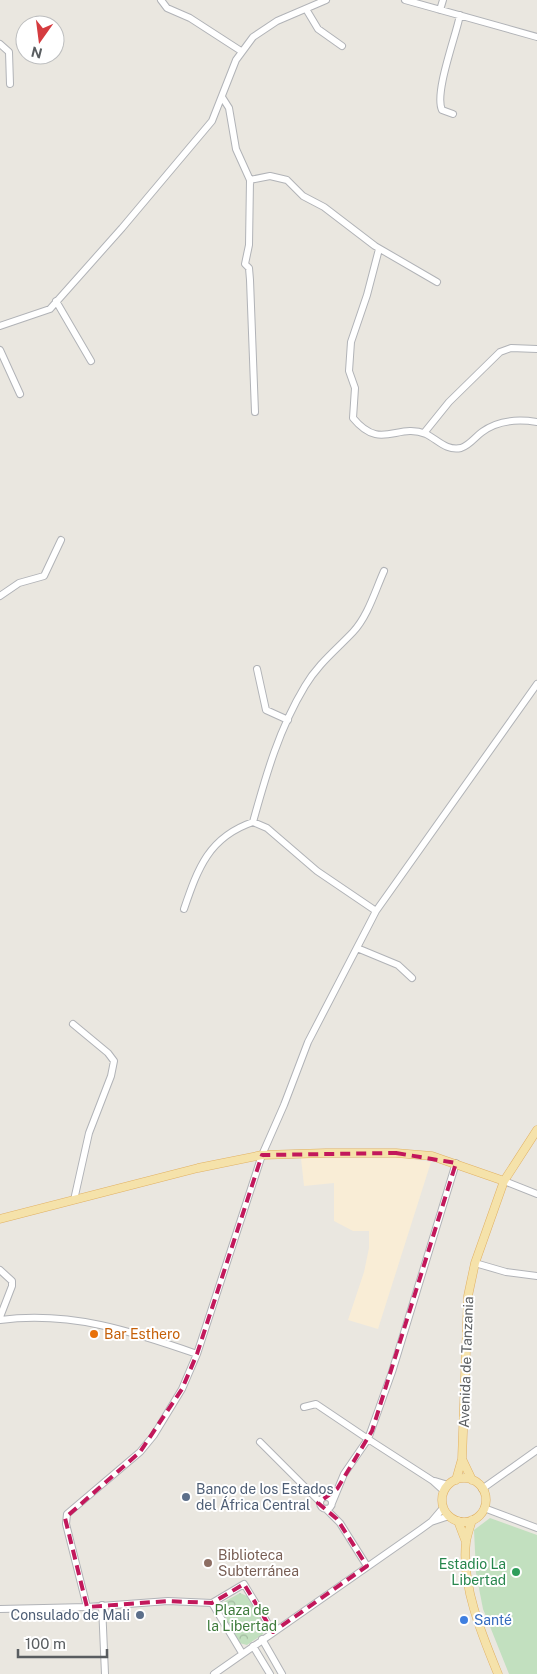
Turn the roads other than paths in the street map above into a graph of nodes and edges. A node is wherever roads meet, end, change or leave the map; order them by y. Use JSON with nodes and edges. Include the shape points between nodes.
{"nodes":[{"id":1,"x":161,"y":0,"type":"edge"},
{"id":2,"x":326,"y":0,"type":"edge"},
{"id":3,"x":405,"y":0,"type":"edge"},
{"id":4,"x":443,"y":0,"type":"edge"},
{"id":5,"x":306,"y":9,"type":"junction"},
{"id":6,"x":440,"y":10,"type":"junction"},
{"id":7,"x":460,"y":16,"type":"junction"},
{"id":8,"x":537,"y":37,"type":"edge"},
{"id":9,"x":0,"y":44,"type":"edge"},
{"id":10,"x":342,"y":46,"type":"dead end"},
{"id":11,"x":242,"y":50,"type":"junction"},
{"id":12,"x":10,"y":84,"type":"dead end"},
{"id":13,"x":222,"y":97,"type":"junction"},
{"id":14,"x":453,"y":114,"type":"dead end"},
{"id":15,"x":250,"y":180,"type":"junction"},
{"id":16,"x":379,"y":249,"type":"junction"},
{"id":17,"x":436,"y":282,"type":"dead end"},
{"id":18,"x":56,"y":301,"type":"junction"},
{"id":19,"x":0,"y":326,"type":"edge"},
{"id":20,"x":537,"y":349,"type":"edge"},
{"id":21,"x":0,"y":350,"type":"edge"},
{"id":22,"x":91,"y":361,"type":"dead end"},
{"id":23,"x":20,"y":394,"type":"dead end"},
{"id":24,"x":255,"y":412,"type":"dead end"},
{"id":25,"x":537,"y":422,"type":"edge"},
{"id":26,"x":424,"y":434,"type":"junction"},
{"id":27,"x":61,"y":540,"type":"dead end"},
{"id":28,"x":384,"y":571,"type":"dead end"},
{"id":29,"x":0,"y":596,"type":"edge"},
{"id":30,"x":257,"y":669,"type":"dead end"},
{"id":31,"x":537,"y":684,"type":"edge"},
{"id":32,"x":288,"y":720,"type":"junction"},
{"id":33,"x":253,"y":822,"type":"junction"},
{"id":34,"x":184,"y":909,"type":"dead end"},
{"id":35,"x":376,"y":911,"type":"junction"},
{"id":36,"x":356,"y":948,"type":"junction"},
{"id":37,"x":412,"y":978,"type":"dead end"},
{"id":38,"x":73,"y":1024,"type":"dead end"},
{"id":39,"x":537,"y":1130,"type":"edge"},
{"id":40,"x":262,"y":1155,"type":"junction"},
{"id":41,"x":456,"y":1163,"type":"junction"},
{"id":42,"x":504,"y":1181,"type":"junction"},
{"id":43,"x":537,"y":1194,"type":"edge"},
{"id":44,"x":74,"y":1200,"type":"junction"},
{"id":45,"x":0,"y":1219,"type":"edge"},
{"id":46,"x":475,"y":1263,"type":"junction"},
{"id":47,"x":0,"y":1270,"type":"edge"},
{"id":48,"x":537,"y":1276,"type":"edge"},
{"id":49,"x":0,"y":1319,"type":"edge"},
{"id":50,"x":197,"y":1354,"type":"junction"},
{"id":51,"x":304,"y":1407,"type":"dead end"},
{"id":52,"x":368,"y":1439,"type":"junction"},
{"id":53,"x":260,"y":1442,"type":"dead end"},
{"id":54,"x":537,"y":1450,"type":"edge"},
{"id":55,"x":462,"y":1459,"type":"junction"},
{"id":56,"x":456,"y":1480,"type":"junction"},
{"id":57,"x":472,"y":1480,"type":"junction"},
{"id":58,"x":446,"y":1488,"type":"junction"},
{"id":59,"x":337,"y":1489,"type":"junction"},
{"id":60,"x":482,"y":1489,"type":"junction"},
{"id":61,"x":326,"y":1497,"type":"junction"},
{"id":62,"x":320,"y":1502,"type":"junction"},
{"id":63,"x":332,"y":1504,"type":"junction"},
{"id":64,"x":443,"y":1508,"type":"junction"},
{"id":65,"x":484,"y":1508,"type":"junction"},
{"id":66,"x":326,"y":1509,"type":"junction"},
{"id":67,"x":449,"y":1516,"type":"junction"},
{"id":68,"x":337,"y":1519,"type":"junction"},
{"id":69,"x":472,"y":1520,"type":"junction"},
{"id":70,"x":458,"y":1521,"type":"junction"},
{"id":71,"x":431,"y":1522,"type":"junction"},
{"id":72,"x":537,"y":1528,"type":"edge"},
{"id":73,"x":466,"y":1542,"type":"junction"},
{"id":74,"x":367,"y":1566,"type":"junction"},
{"id":75,"x":212,"y":1603,"type":"junction"},
{"id":76,"x":102,"y":1605,"type":"junction"},
{"id":77,"x":87,"y":1607,"type":"junction"},
{"id":78,"x":0,"y":1609,"type":"edge"},
{"id":79,"x":273,"y":1632,"type":"junction"},
{"id":80,"x":262,"y":1639,"type":"junction"},
{"id":81,"x":253,"y":1646,"type":"junction"},
{"id":82,"x":242,"y":1653,"type":"junction"},
{"id":83,"x":105,"y":1674,"type":"edge"},
{"id":84,"x":214,"y":1674,"type":"edge"},
{"id":85,"x":270,"y":1674,"type":"edge"},
{"id":86,"x":282,"y":1674,"type":"edge"},
{"id":87,"x":498,"y":1674,"type":"edge"}],
"edges":[{"from":1,"to":11,"type":"street","via":[[167,8],[190,18]]},
{"from":2,"to":5,"type":"street"},
{"from":3,"to":6,"type":"street"},
{"from":4,"to":6,"type":"street"},
{"from":5,"to":10,"type":"street","via":[[318,29]]},
{"from":5,"to":11,"type":"street","via":[[264,28]]},
{"from":6,"to":7,"type":"street"},
{"from":7,"to":8,"type":"street"},
{"from":7,"to":14,"type":"street","via":[[441,89],[440,106]]},
{"from":9,"to":12,"type":"street","via":[[9,52]]},
{"from":11,"to":13,"type":"street"},
{"from":13,"to":15,"type":"street","via":[[229,108],[236,149]]},
{"from":13,"to":18,"type":"street","via":[[212,121],[195,142]]},
{"from":15,"to":16,"type":"street","via":[[270,176],[287,180],[303,196],[324,207]]},
{"from":15,"to":24,"type":"street","via":[[250,237],[245,264],[249,268],[250,280]]},
{"from":16,"to":17,"type":"street"},
{"from":16,"to":26,"type":"street","via":[[351,342],[349,371],[355,388],[353,418],[361,429],[380,435],[408,431]]},
{"from":18,"to":19,"type":"street","via":[[50,309]]},
{"from":18,"to":22,"type":"street"},
{"from":20,"to":26,"type":"street","via":[[511,348],[500,352],[448,402]]},
{"from":21,"to":23,"type":"street"},
{"from":25,"to":26,"type":"street","via":[[516,420],[500,423],[455,449]]},
{"from":27,"to":29,"type":"street","via":[[44,576],[19,583]]},
{"from":28,"to":32,"type":"street","via":[[365,614],[353,632],[318,666]]},
{"from":30,"to":32,"type":"street","via":[[266,710]]},
{"from":31,"to":35,"type":"street"},
{"from":32,"to":33,"type":"street","via":[[270,760]]},
{"from":33,"to":34,"type":"street","via":[[223,839],[207,854],[200,864]]},
{"from":33,"to":35,"type":"street","via":[[267,828],[317,871]]},
{"from":35,"to":36,"type":"street"},
{"from":36,"to":37,"type":"street","via":[[393,962]]},
{"from":36,"to":40,"type":"street","via":[[308,1042]]},
{"from":38,"to":44,"type":"street","via":[[114,1061],[89,1133]]},
{"from":39,"to":42,"type":"main road","name":"Avenida de Tanzania"},
{"from":40,"to":41,"type":"main road","via":[[396,1153],[432,1156]]},
{"from":40,"to":44,"type":"main road"},
{"from":40,"to":50,"type":"street"},
{"from":41,"to":42,"type":"main road"},
{"from":41,"to":52,"type":"street","via":[[392,1372]]},
{"from":42,"to":43,"type":"street"},
{"from":42,"to":46,"type":"main road","name":"Avenida de Tanzania"},
{"from":44,"to":45,"type":"main road"},
{"from":46,"to":48,"type":"street"},
{"from":46,"to":55,"type":"main road","name":"Avenida de Tanzania","via":[[468,1296]]},
{"from":47,"to":49,"type":"street","via":[[12,1281],[12,1286]]},
{"from":49,"to":50,"type":"street","via":[[60,1319],[111,1325]]},
{"from":50,"to":77,"type":"street","via":[[182,1390],[154,1435],[132,1460],[67,1514],[66,1524]]},
{"from":51,"to":52,"type":"street","via":[[316,1404]]},
{"from":52,"to":58,"type":"street"},
{"from":52,"to":59,"type":"street"},
{"from":53,"to":62,"type":"street"},
{"from":54,"to":60,"type":"street"},
{"from":55,"to":56,"type":"main road","name":"Avenida de Tanzania"},
{"from":55,"to":57,"type":"main road","name":"Avenida de Tanzania"},
{"from":56,"to":57,"type":"main road"},
{"from":56,"to":58,"type":"main road"},
{"from":57,"to":60,"type":"main road"},
{"from":58,"to":64,"type":"main road"},
{"from":59,"to":61,"type":"street"},
{"from":59,"to":63,"type":"street"},
{"from":60,"to":65,"type":"main road"},
{"from":61,"to":62,"type":"street"},
{"from":61,"to":63,"type":"street"},
{"from":62,"to":66,"type":"street"},
{"from":63,"to":66,"type":"street"},
{"from":63,"to":68,"type":"street"},
{"from":64,"to":67,"type":"main road"},
{"from":64,"to":71,"type":"street"},
{"from":65,"to":69,"type":"main road"},
{"from":65,"to":72,"type":"street"},
{"from":66,"to":68,"type":"street"},
{"from":67,"to":70,"type":"main road"},
{"from":67,"to":71,"type":"street"},
{"from":68,"to":74,"type":"street"},
{"from":69,"to":70,"type":"main road"},
{"from":69,"to":73,"type":"main road"},
{"from":70,"to":73,"type":"main road"},
{"from":71,"to":74,"type":"street"},
{"from":73,"to":87,"type":"main road","via":[[470,1595]]},
{"from":74,"to":79,"type":"street"},
{"from":75,"to":76,"type":"street","via":[[168,1601]]},
{"from":75,"to":79,"type":"street","via":[[244,1584]]},
{"from":75,"to":82,"type":"street"},
{"from":76,"to":77,"type":"street"},
{"from":76,"to":83,"type":"street"},
{"from":77,"to":78,"type":"street"},
{"from":79,"to":80,"type":"street"},
{"from":80,"to":81,"type":"street"},
{"from":80,"to":86,"type":"street"},
{"from":81,"to":82,"type":"street"},
{"from":81,"to":85,"type":"street"},
{"from":82,"to":84,"type":"street"}]}
